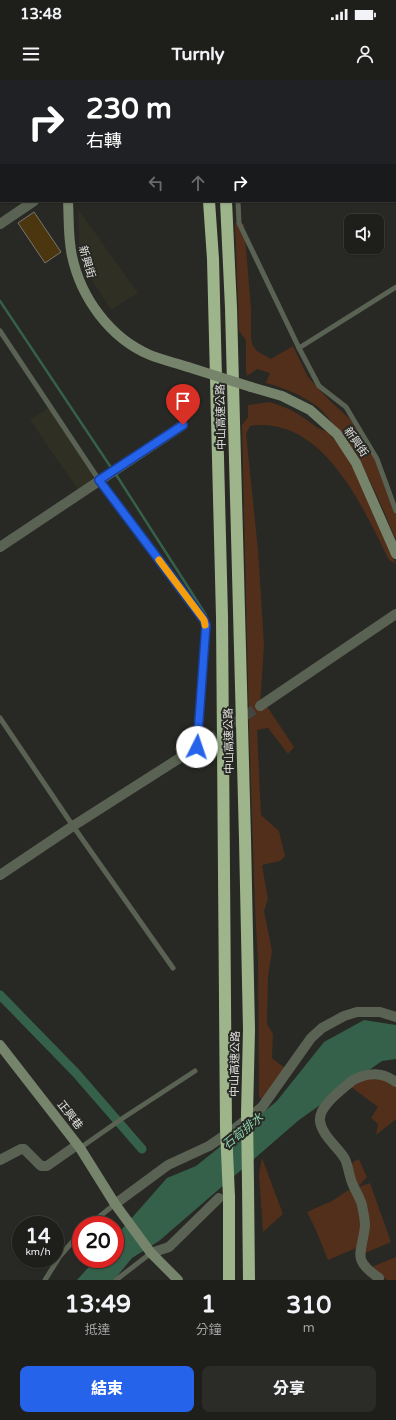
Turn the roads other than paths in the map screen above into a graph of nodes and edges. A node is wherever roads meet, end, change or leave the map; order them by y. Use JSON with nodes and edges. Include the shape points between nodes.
{"nodes":[{"id":1,"x":33,"y":202,"type":"edge"},
{"id":2,"x":68,"y":202,"type":"edge"},
{"id":3,"x":209,"y":202,"type":"edge"},
{"id":4,"x":226,"y":202,"type":"edge"},
{"id":5,"x":238,"y":202,"type":"edge"},
{"id":6,"x":0,"y":224,"type":"edge"},
{"id":7,"x":396,"y":287,"type":"edge"},
{"id":8,"x":0,"y":331,"type":"edge"},
{"id":9,"x":299,"y":348,"type":"junction"},
{"id":10,"x":183,"y":425,"type":"dead end"},
{"id":11,"x":99,"y":480,"type":"junction"},
{"id":12,"x":396,"y":511,"type":"edge"},
{"id":13,"x":0,"y":547,"type":"edge"},
{"id":14,"x":396,"y":554,"type":"edge"},
{"id":15,"x":396,"y":614,"type":"edge"},
{"id":16,"x":260,"y":706,"type":"tunnel mouth"},
{"id":17,"x":0,"y":718,"type":"edge"},
{"id":18,"x":208,"y":740,"type":"tunnel mouth"},
{"id":19,"x":197,"y":747,"type":"junction"},
{"id":20,"x":73,"y":826,"type":"junction"},
{"id":21,"x":0,"y":875,"type":"edge"},
{"id":22,"x":173,"y":968,"type":"dead end"},
{"id":23,"x":396,"y":1017,"type":"edge"},
{"id":24,"x":0,"y":1045,"type":"edge"},
{"id":25,"x":194,"y":1071,"type":"dead end"},
{"id":26,"x":396,"y":1082,"type":"edge"},
{"id":27,"x":79,"y":1146,"type":"junction"},
{"id":28,"x":0,"y":1160,"type":"edge"},
{"id":29,"x":224,"y":1198,"type":"junction"},
{"id":30,"x":115,"y":1204,"type":"junction"},
{"id":31,"x":100,"y":1216,"type":"edge"},
{"id":32,"x":72,"y":1242,"type":"edge"},
{"id":33,"x":151,"y":1253,"type":"junction"},
{"id":34,"x":379,"y":1279,"type":"edge"},
{"id":35,"x":45,"y":1280,"type":"edge"},
{"id":36,"x":116,"y":1280,"type":"edge"},
{"id":37,"x":178,"y":1280,"type":"edge"},
{"id":38,"x":229,"y":1280,"type":"edge"},
{"id":39,"x":249,"y":1280,"type":"edge"}],
"edges":[{"from":1,"to":6,"type":"street"},
{"from":2,"to":14,"type":"street","name":"新興街","bridge":true,"via":[[72,256],[82,286],[105,322],[122,339],[150,355],[282,396],[310,410],[337,434],[356,463]]},
{"from":3,"to":29,"type":"highway","name":"中山高速公路","bridge":true,"via":[[213,259],[222,617],[226,1129]]},
{"from":4,"to":39,"type":"highway","name":"中山高速公路","bridge":true,"via":[[247,911]]},
{"from":5,"to":9,"type":"lane","via":[[239,223]]},
{"from":7,"to":9,"type":"lane"},
{"from":8,"to":11,"type":"lane"},
{"from":9,"to":12,"type":"lane","via":[[319,386],[346,407],[377,459]]},
{"from":10,"to":11,"type":"street"},
{"from":11,"to":13,"type":"street"},
{"from":11,"to":19,"type":"lane","via":[[206,625]]},
{"from":15,"to":16,"type":"street"},
{"from":17,"to":20,"type":"lane"},
{"from":18,"to":19,"type":"street"},
{"from":19,"to":20,"type":"street"},
{"from":20,"to":21,"type":"street"},
{"from":20,"to":22,"type":"lane"},
{"from":23,"to":30,"type":"street","via":[[380,1012],[357,1012],[319,1030],[262,1107],[215,1142],[168,1165]]},
{"from":24,"to":27,"type":"street","name":"正興巷"},
{"from":25,"to":27,"type":"lane"},
{"from":26,"to":34,"type":"street","via":[[382,1075],[369,1074],[358,1077],[326,1104],[320,1118],[325,1133],[345,1160],[362,1207],[365,1226],[361,1262]]},
{"from":27,"to":28,"type":"street","via":[[47,1166],[41,1166],[21,1148]]},
{"from":27,"to":30,"type":"street","name":"正興巷"},
{"from":29,"to":33,"type":"street","via":[[169,1247]]},
{"from":29,"to":38,"type":"highway","name":"中山高速公路"},
{"from":30,"to":31,"type":"lane"},
{"from":30,"to":33,"type":"street","name":"正興巷"},
{"from":32,"to":35,"type":"lane"},
{"from":33,"to":36,"type":"lane"},
{"from":33,"to":37,"type":"street","name":"正興巷"}]}
